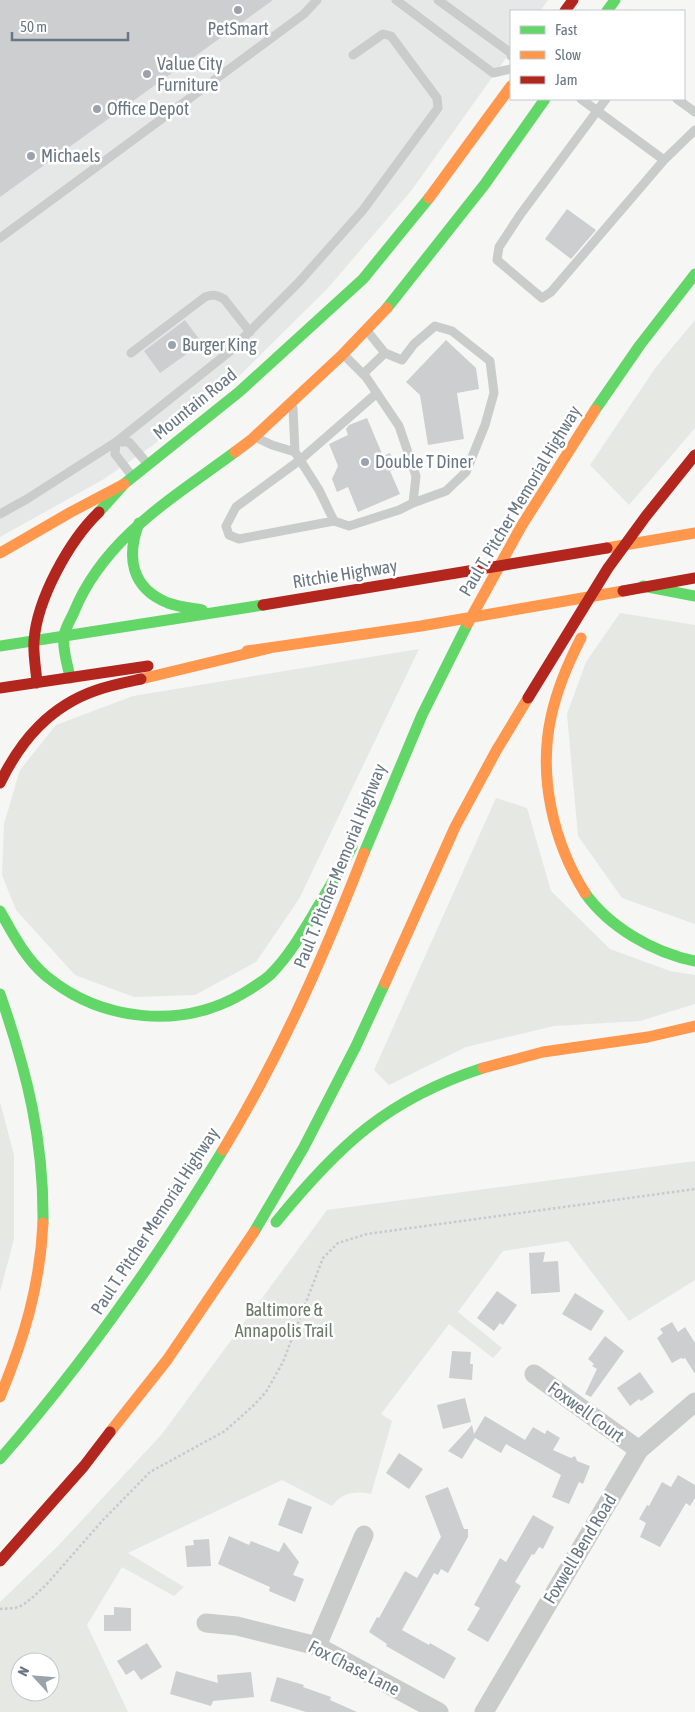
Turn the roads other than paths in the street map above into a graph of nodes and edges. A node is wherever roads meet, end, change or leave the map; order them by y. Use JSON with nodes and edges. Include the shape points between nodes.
{"nodes":[{"id":1,"x":396,"y":0,"type":"edge"},
{"id":2,"x":438,"y":0,"type":"edge"},
{"id":3,"x":315,"y":1,"type":"edge"},
{"id":4,"x":510,"y":53,"type":"edge"},
{"id":5,"x":354,"y":55,"type":"dead end"},
{"id":6,"x":510,"y":69,"type":"edge"},
{"id":7,"x":510,"y":87,"type":"edge"},
{"id":8,"x":544,"y":100,"type":"edge"},
{"id":9,"x":582,"y":100,"type":"edge"},
{"id":10,"x":605,"y":100,"type":"edge"},
{"id":11,"x":678,"y":100,"type":"edge"},
{"id":12,"x":597,"y":110,"type":"junction"},
{"id":13,"x":695,"y":112,"type":"edge"},
{"id":14,"x":695,"y":130,"type":"edge"},
{"id":15,"x":664,"y":160,"type":"junction"},
{"id":16,"x":0,"y":238,"type":"edge"},
{"id":17,"x":695,"y":274,"type":"edge"},
{"id":18,"x":366,"y":330,"type":"junction"},
{"id":19,"x":250,"y":332,"type":"junction"},
{"id":20,"x":131,"y":353,"type":"dead end"},
{"id":21,"x":343,"y":353,"type":"junction"},
{"id":22,"x":385,"y":353,"type":"junction"},
{"id":23,"x":363,"y":374,"type":"junction"},
{"id":24,"x":626,"y":386,"type":"dead end"},
{"id":25,"x":377,"y":393,"type":"junction"},
{"id":26,"x":292,"y":401,"type":"junction"},
{"id":27,"x":255,"y":437,"type":"junction"},
{"id":28,"x":116,"y":442,"type":"junction"},
{"id":29,"x":695,"y":455,"type":"edge"},
{"id":30,"x":298,"y":456,"type":"junction"},
{"id":31,"x":148,"y":464,"type":"junction"},
{"id":32,"x":128,"y":480,"type":"junction"},
{"id":33,"x":413,"y":503,"type":"junction"},
{"id":34,"x":0,"y":514,"type":"edge"},
{"id":35,"x":646,"y":516,"type":"junction"},
{"id":36,"x":334,"y":522,"type":"junction"},
{"id":37,"x":139,"y":523,"type":"junction"},
{"id":38,"x":695,"y":533,"type":"edge"},
{"id":39,"x":516,"y":536,"type":"junction"},
{"id":40,"x":0,"y":553,"type":"edge"},
{"id":41,"x":695,"y":578,"type":"edge"},
{"id":42,"x":643,"y":586,"type":"junction"},
{"id":43,"x":695,"y":596,"type":"edge"},
{"id":44,"x":216,"y":613,"type":"junction"},
{"id":45,"x":64,"y":637,"type":"junction"},
{"id":46,"x":34,"y":641,"type":"junction"},
{"id":47,"x":0,"y":646,"type":"edge"},
{"id":48,"x":270,"y":648,"type":"junction"},
{"id":49,"x":70,"y":678,"type":"junction"},
{"id":50,"x":37,"y":684,"type":"junction"},
{"id":51,"x":0,"y":688,"type":"edge"},
{"id":52,"x":421,"y":718,"type":"junction"},
{"id":53,"x":0,"y":783,"type":"edge"},
{"id":54,"x":0,"y":911,"type":"edge"},
{"id":55,"x":695,"y":961,"type":"edge"},
{"id":56,"x":0,"y":994,"type":"edge"},
{"id":57,"x":695,"y":1026,"type":"edge"},
{"id":58,"x":217,"y":1288,"type":"junction"},
{"id":59,"x":534,"y":1374,"type":"dead end"},
{"id":60,"x":0,"y":1397,"type":"edge"},
{"id":61,"x":695,"y":1402,"type":"edge"},
{"id":62,"x":639,"y":1450,"type":"junction"},
{"id":63,"x":0,"y":1459,"type":"edge"},
{"id":64,"x":364,"y":1535,"type":"dead end"},
{"id":65,"x":0,"y":1560,"type":"edge"},
{"id":66,"x":206,"y":1623,"type":"dead end"},
{"id":67,"x":317,"y":1646,"type":"junction"},
{"id":68,"x":439,"y":1712,"type":"edge"},
{"id":69,"x":484,"y":1712,"type":"edge"}],
"edges":[{"from":1,"to":6,"type":"lane","via":[[493,73]]},
{"from":2,"to":4,"type":"lane"},
{"from":3,"to":16,"type":"lane","via":[[304,14]]},
{"from":5,"to":19,"type":"lane","via":[[383,34],[391,36],[437,98],[438,108],[363,210]]},
{"from":7,"to":31,"type":"main road","name":"Mountain Road","via":[[433,194],[363,279],[239,392]]},
{"from":8,"to":18,"type":"main road","via":[[473,199],[391,304]]},
{"from":9,"to":12,"type":"lane"},
{"from":10,"to":12,"type":"lane"},
{"from":11,"to":13,"type":"lane"},
{"from":12,"to":15,"type":"lane"},
{"from":12,"to":15,"type":"lane","via":[[499,246],[497,260],[542,298],[551,292]]},
{"from":14,"to":15,"type":"lane"},
{"from":17,"to":39,"type":"main road","name":"Paul T. Pitcher Memorial Highway","via":[[639,346],[588,420]]},
{"from":18,"to":21,"type":"main road"},
{"from":18,"to":22,"type":"lane"},
{"from":19,"to":20,"type":"lane","via":[[224,299],[212,295]]},
{"from":19,"to":28,"type":"lane"},
{"from":21,"to":23,"type":"lane"},
{"from":21,"to":26,"type":"main road"},
{"from":22,"to":23,"type":"lane"},
{"from":22,"to":33,"type":"lane","via":[[402,360],[434,326],[452,331],[490,361],[494,393],[466,472],[446,491]]},
{"from":23,"to":25,"type":"lane"},
{"from":24,"to":39,"type":"main road"},
{"from":25,"to":30,"type":"lane"},
{"from":25,"to":33,"type":"lane","via":[[399,426],[416,476]]},
{"from":26,"to":27,"type":"main road"},
{"from":26,"to":30,"type":"lane"},
{"from":27,"to":30,"type":"lane"},
{"from":27,"to":37,"type":"main road"},
{"from":28,"to":31,"type":"lane","via":[[129,442]]},
{"from":28,"to":32,"type":"lane","via":[[115,454]]},
{"from":28,"to":34,"type":"lane"},
{"from":29,"to":35,"type":"main road"},
{"from":30,"to":36,"type":"lane"},
{"from":30,"to":36,"type":"lane","via":[[236,507],[226,526],[229,535],[239,540]]},
{"from":31,"to":32,"type":"main road","name":"Mountain Road"},
{"from":32,"to":40,"type":"main road"},
{"from":32,"to":46,"type":"main road","name":"Mountain Road","via":[[84,526],[64,556],[50,582]]},
{"from":33,"to":36,"type":"lane","via":[[349,526]]},
{"from":35,"to":55,"type":"main road","via":[[571,657],[554,702],[547,742],[548,782],[552,817],[565,857],[580,886],[602,914],[656,948]]},
{"from":35,"to":58,"type":"main road","via":[[574,621],[496,751],[455,827],[356,1046],[304,1147]]},
{"from":37,"to":44,"type":"main road","via":[[132,539],[131,553],[133,570],[144,588],[170,604]]},
{"from":37,"to":45,"type":"main road","via":[[92,576],[75,606]]},
{"from":38,"to":44,"type":"main road","name":"Ritchie Highway"},
{"from":39,"to":52,"type":"main road","name":"Paul T. Pitcher Memorial Highway"},
{"from":41,"to":42,"type":"main road"},
{"from":42,"to":43,"type":"main road"},
{"from":42,"to":48,"type":"main road","via":[[421,626]]},
{"from":44,"to":45,"type":"main road","name":"Ritchie Highway"},
{"from":45,"to":46,"type":"main road","name":"Ritchie Highway"},
{"from":45,"to":49,"type":"main road"},
{"from":46,"to":47,"type":"main road","name":"Ritchie Highway"},
{"from":46,"to":50,"type":"main road","name":"Mountain Road"},
{"from":48,"to":49,"type":"main road"},
{"from":48,"to":53,"type":"main road","via":[[99,689],[72,700],[46,718],[23,742]]},
{"from":49,"to":50,"type":"main road"},
{"from":50,"to":51,"type":"main road"},
{"from":52,"to":54,"type":"main road","via":[[350,852],[302,933],[281,964],[236,998],[181,1016],[125,1015],[93,1005],[38,968],[19,946]]},
{"from":52,"to":63,"type":"main road","name":"Paul T. Pitcher Memorial Highway","via":[[332,937],[295,1017],[242,1117],[184,1214],[110,1323],[30,1426]]},
{"from":56,"to":60,"type":"main road","via":[[20,1052],[33,1106],[42,1169],[43,1231],[36,1293],[19,1350]]},
{"from":57,"to":58,"type":"main road","via":[[635,1040],[522,1056],[474,1070],[423,1092],[380,1117],[337,1154],[310,1180]]},
{"from":58,"to":65,"type":"main road","via":[[168,1360],[90,1458]]},
{"from":59,"to":62,"type":"street","name":"Foxwell Court"},
{"from":61,"to":62,"type":"street","name":"Foxwell Bend Road"},
{"from":62,"to":69,"type":"street","name":"Foxwell Bend Road"},
{"from":64,"to":67,"type":"street"},
{"from":66,"to":67,"type":"street","name":"Fox Chase Lane","via":[[238,1626]]},
{"from":67,"to":68,"type":"street","name":"Fox Chase Lane"}]}
